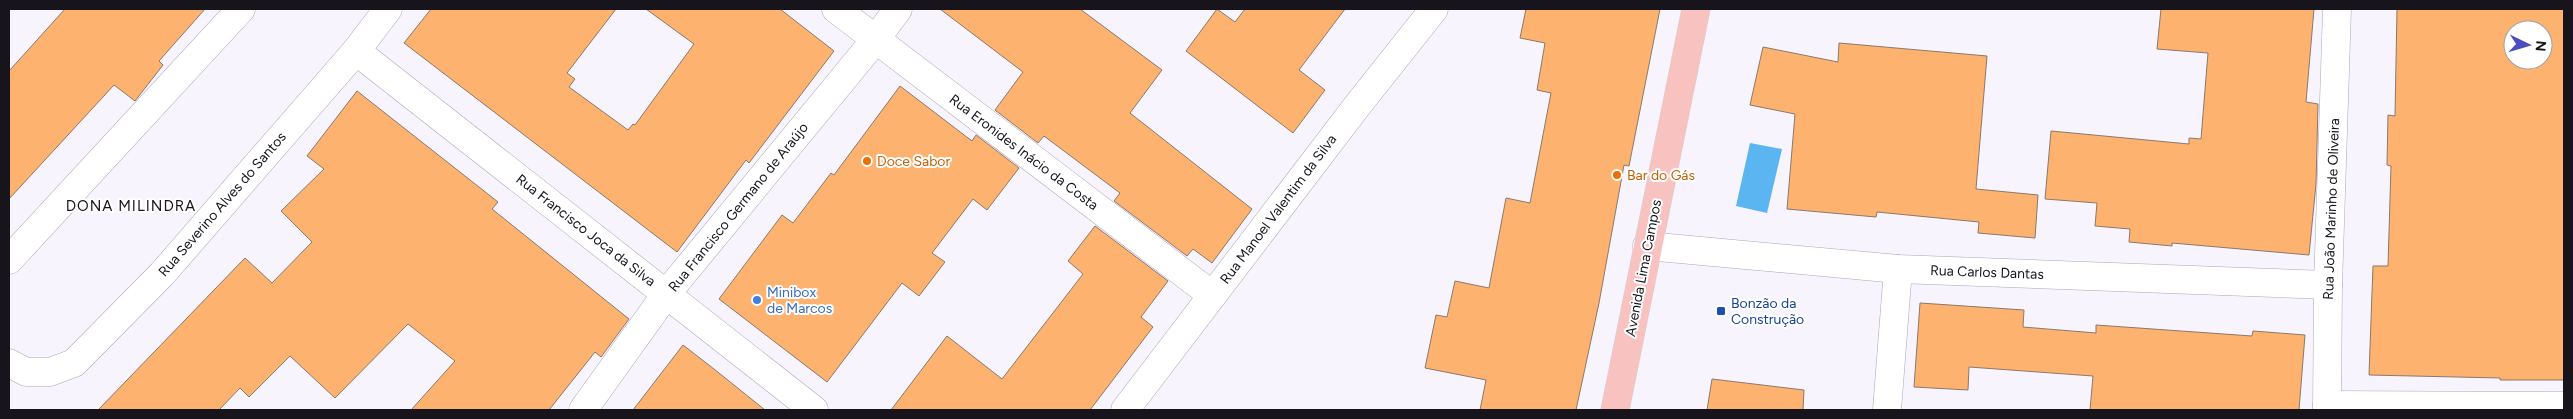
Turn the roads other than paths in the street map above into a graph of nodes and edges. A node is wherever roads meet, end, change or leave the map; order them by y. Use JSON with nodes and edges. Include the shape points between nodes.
{"nodes":[{"id":1,"x":241,"y":9,"type":"edge"},
{"id":2,"x":388,"y":9,"type":"edge"},
{"id":3,"x":836,"y":9,"type":"edge"},
{"id":4,"x":898,"y":9,"type":"edge"},
{"id":5,"x":1434,"y":9,"type":"edge"},
{"id":6,"x":1696,"y":9,"type":"edge"},
{"id":7,"x":2337,"y":9,"type":"edge"},
{"id":8,"x":876,"y":39,"type":"junction"},
{"id":9,"x":356,"y":51,"type":"junction"},
{"id":10,"x":1647,"y":246,"type":"junction"},
{"id":11,"x":9,"y":260,"type":"edge"},
{"id":12,"x":1898,"y":269,"type":"junction"},
{"id":13,"x":2328,"y":285,"type":"junction"},
{"id":14,"x":667,"y":293,"type":"junction"},
{"id":15,"x":1212,"y":295,"type":"junction"},
{"id":16,"x":9,"y":363,"type":"edge"},
{"id":17,"x":2564,"y":406,"type":"edge"},
{"id":18,"x":2327,"y":408,"type":"edge"},
{"id":19,"x":583,"y":410,"type":"edge"},
{"id":20,"x":814,"y":410,"type":"edge"},
{"id":21,"x":1125,"y":410,"type":"edge"},
{"id":22,"x":1615,"y":410,"type":"edge"},
{"id":23,"x":1887,"y":410,"type":"edge"}],
"edges":[{"from":1,"to":11,"type":"street"},
{"from":2,"to":9,"type":"street","name":"Rua Severino Alves do Santos"},
{"from":3,"to":8,"type":"street","name":"Rua Eronides Inácio da Costa"},
{"from":4,"to":8,"type":"street","name":"Rua Francisco Germano de Araújo"},
{"from":5,"to":15,"type":"street","name":"Rua Manoel Valentim da Silva"},
{"from":6,"to":10,"type":"main road","name":"Avenida Lima Campos"},
{"from":7,"to":13,"type":"street","name":"Rua João Marinho de Oliveira"},
{"from":8,"to":14,"type":"street","name":"Rua Francisco Germano de Araújo"},
{"from":8,"to":15,"type":"street","name":"Rua Eronides Inácio da Costa"},
{"from":9,"to":14,"type":"street","name":"Rua Francisco Joca da Silva"},
{"from":9,"to":16,"type":"street","name":"Rua Severino Alves do Santos","via":[[162,274],[74,363],[50,372],[26,372]]},
{"from":10,"to":12,"type":"street","name":"Rua Carlos Dantas"},
{"from":10,"to":22,"type":"main road","name":"Avenida Lima Campos"},
{"from":12,"to":13,"type":"street","name":"Rua Carlos Dantas"},
{"from":12,"to":23,"type":"street"},
{"from":13,"to":18,"type":"street","name":"Rua João Marinho de Oliveira"},
{"from":14,"to":19,"type":"street","name":"Rua Francisco Germano de Araújo"},
{"from":14,"to":20,"type":"street","name":"Rua Francisco Joca da Silva"},
{"from":15,"to":21,"type":"street","name":"Rua Manoel Valentim da Silva"},
{"from":17,"to":18,"type":"street"}]}
